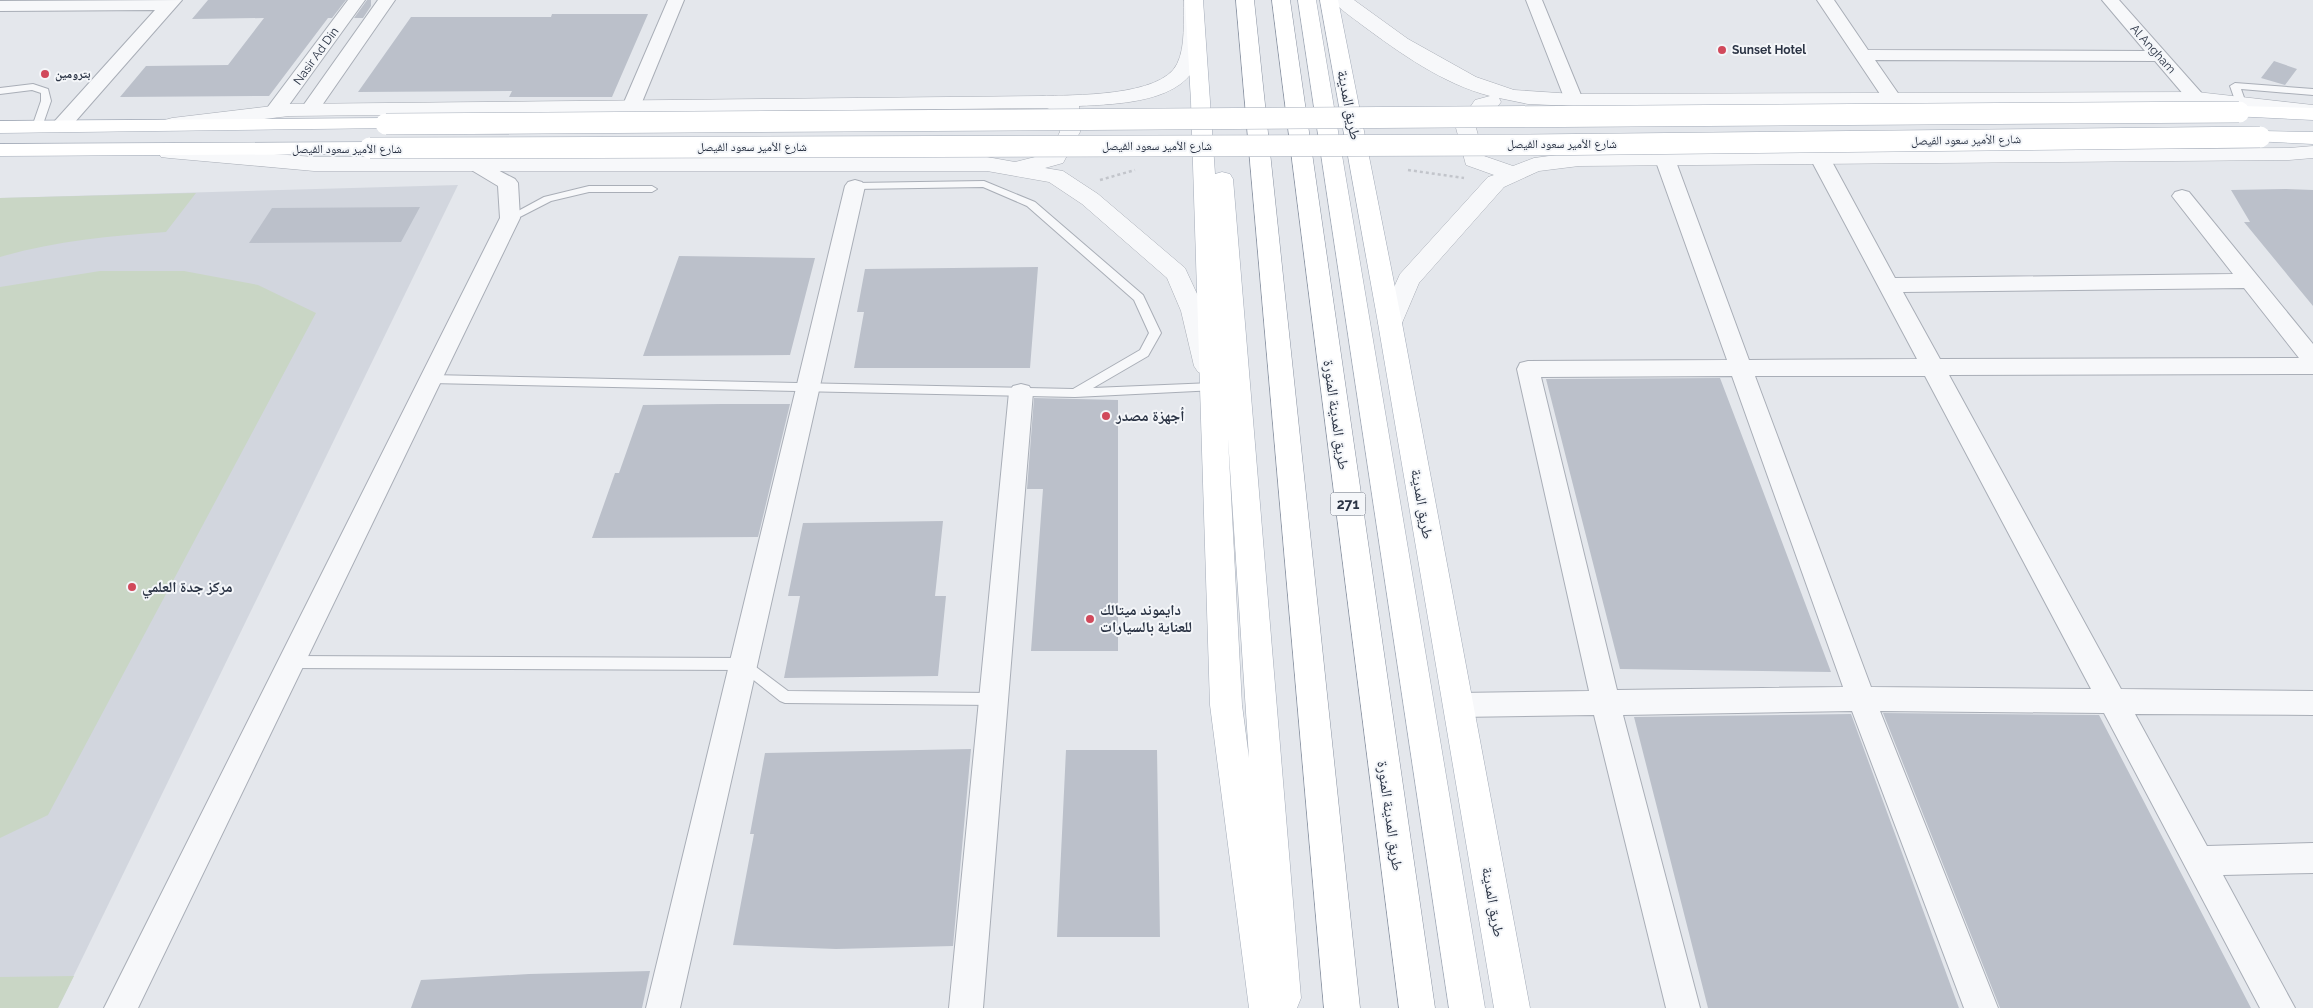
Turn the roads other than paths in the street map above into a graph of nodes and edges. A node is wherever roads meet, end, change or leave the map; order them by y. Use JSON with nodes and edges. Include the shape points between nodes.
{"nodes":[{"id":1,"x":357,"y":0,"type":"edge"},
{"id":2,"x":387,"y":0,"type":"edge"},
{"id":3,"x":676,"y":0,"type":"edge"},
{"id":4,"x":1194,"y":0,"type":"edge"},
{"id":5,"x":1212,"y":0,"type":"edge"},
{"id":6,"x":1245,"y":0,"type":"edge"},
{"id":7,"x":1281,"y":0,"type":"edge"},
{"id":8,"x":1308,"y":0,"type":"edge"},
{"id":9,"x":1329,"y":0,"type":"edge"},
{"id":10,"x":1342,"y":0,"type":"edge"},
{"id":11,"x":1534,"y":0,"type":"edge"},
{"id":12,"x":1825,"y":0,"type":"edge"},
{"id":13,"x":2110,"y":0,"type":"edge"},
{"id":14,"x":172,"y":2,"type":"edge"},
{"id":15,"x":0,"y":6,"type":"edge"},
{"id":16,"x":1863,"y":55,"type":"junction"},
{"id":17,"x":2160,"y":56,"type":"junction"},
{"id":18,"x":0,"y":90,"type":"edge"},
{"id":19,"x":2313,"y":92,"type":"edge"},
{"id":20,"x":1514,"y":96,"type":"junction"},
{"id":21,"x":2197,"y":98,"type":"junction"},
{"id":22,"x":1893,"y":99,"type":"junction"},
{"id":23,"x":1574,"y":100,"type":"junction"},
{"id":24,"x":1040,"y":102,"type":"junction"},
{"id":25,"x":631,"y":107,"type":"junction"},
{"id":26,"x":2240,"y":108,"type":"junction"},
{"id":27,"x":309,"y":110,"type":"junction"},
{"id":28,"x":274,"y":112,"type":"junction"},
{"id":29,"x":2313,"y":112,"type":"edge"},
{"id":30,"x":1324,"y":118,"type":"junction"},
{"id":31,"x":1217,"y":119,"type":"junction"},
{"id":32,"x":152,"y":126,"type":"junction"},
{"id":33,"x":0,"y":127,"type":"edge"},
{"id":34,"x":37,"y":127,"type":"junction"},
{"id":35,"x":60,"y":127,"type":"junction"},
{"id":36,"x":2313,"y":138,"type":"edge"},
{"id":37,"x":1329,"y":145,"type":"junction"},
{"id":38,"x":1220,"y":146,"type":"junction"},
{"id":39,"x":0,"y":150,"type":"edge"},
{"id":40,"x":145,"y":150,"type":"junction"},
{"id":41,"x":2313,"y":152,"type":"edge"},
{"id":42,"x":1820,"y":158,"type":"junction"},
{"id":43,"x":1665,"y":159,"type":"junction"},
{"id":44,"x":475,"y":164,"type":"junction"},
{"id":45,"x":1015,"y":169,"type":"junction"},
{"id":46,"x":1514,"y":174,"type":"junction"},
{"id":47,"x":855,"y":186,"type":"joint"},
{"id":48,"x":652,"y":188,"type":"dead end"},
{"id":49,"x":2182,"y":196,"type":"dead end"},
{"id":50,"x":510,"y":218,"type":"junction"},
{"id":51,"x":2250,"y":281,"type":"junction"},
{"id":52,"x":1888,"y":285,"type":"junction"},
{"id":53,"x":1390,"y":323,"type":"junction"},
{"id":54,"x":2313,"y":360,"type":"edge"},
{"id":55,"x":1740,"y":366,"type":"junction"},
{"id":56,"x":2313,"y":366,"type":"edge"},
{"id":57,"x":1932,"y":367,"type":"junction"},
{"id":58,"x":431,"y":379,"type":"junction"},
{"id":59,"x":808,"y":387,"type":"junction"},
{"id":60,"x":1212,"y":387,"type":"junction"},
{"id":61,"x":1021,"y":392,"type":"junction"},
{"id":62,"x":1075,"y":393,"type":"junction"},
{"id":63,"x":292,"y":662,"type":"junction"},
{"id":64,"x":744,"y":664,"type":"junction"},
{"id":65,"x":993,"y":699,"type":"junction"},
{"id":66,"x":1861,"y":699,"type":"junction"},
{"id":67,"x":2113,"y":702,"type":"junction"},
{"id":68,"x":2313,"y":703,"type":"edge"},
{"id":69,"x":1606,"y":705,"type":"junction"},
{"id":70,"x":1458,"y":706,"type":"junction"},
{"id":71,"x":2313,"y":858,"type":"edge"},
{"id":72,"x":2199,"y":861,"type":"junction"},
{"id":73,"x":121,"y":1008,"type":"edge"},
{"id":74,"x":663,"y":1008,"type":"edge"},
{"id":75,"x":966,"y":1008,"type":"edge"},
{"id":76,"x":1267,"y":1008,"type":"edge"},
{"id":77,"x":1283,"y":1008,"type":"edge"},
{"id":78,"x":1342,"y":1008,"type":"edge"},
{"id":79,"x":1417,"y":1008,"type":"edge"},
{"id":80,"x":1467,"y":1008,"type":"edge"},
{"id":81,"x":1512,"y":1008,"type":"edge"},
{"id":82,"x":1683,"y":1008,"type":"edge"},
{"id":83,"x":1981,"y":1008,"type":"edge"},
{"id":84,"x":2278,"y":1008,"type":"edge"}],
"edges":[{"from":1,"to":28,"type":"street","name":"Nasir Ad Din"},
{"from":2,"to":27,"type":"street","name":"Nasir Ad Din"},
{"from":3,"to":25,"type":"street"},
{"from":4,"to":24,"type":"street","via":[[1186,66],[1174,80],[1150,91],[1116,99]]},
{"from":4,"to":60,"type":"main road"},
{"from":5,"to":31,"type":"main road"},
{"from":6,"to":78,"type":"main road"},
{"from":7,"to":79,"type":"main road","name":"طريق المدينة المنورة","number":"271"},
{"from":8,"to":30,"type":"main road","name":"طريق المدينة"},
{"from":9,"to":53,"type":"main road","name":"طريق المدينة"},
{"from":10,"to":20,"type":"street","via":[[1384,34],[1438,65],[1486,88]]},
{"from":11,"to":23,"type":"street"},
{"from":12,"to":16,"type":"street"},
{"from":13,"to":17,"type":"street","name":"Al Angham"},
{"from":14,"to":15,"type":"street"},
{"from":14,"to":35,"type":"street"},
{"from":16,"to":17,"type":"street"},
{"from":16,"to":22,"type":"street"},
{"from":17,"to":21,"type":"street","name":"Al Angham"},
{"from":18,"to":34,"type":"lane","via":[[34,87],[45,91],[46,101]]},
{"from":19,"to":26,"type":"lane","via":[[2235,86]]},
{"from":20,"to":23,"type":"street"},
{"from":20,"to":46,"type":"street","via":[[1482,104],[1466,128],[1474,160]]},
{"from":21,"to":22,"type":"street"},
{"from":21,"to":26,"type":"street"},
{"from":22,"to":23,"type":"street"},
{"from":24,"to":25,"type":"street"},
{"from":24,"to":45,"type":"street","via":[[1070,108],[1070,132],[1055,158]]},
{"from":25,"to":27,"type":"street"},
{"from":26,"to":29,"type":"main road","name":"شارع الأمير سعود الفيصل"},
{"from":26,"to":30,"type":"main road","name":"شارع الأمير سعود الفيصل","bridge":true},
{"from":27,"to":28,"type":"street"},
{"from":28,"to":32,"type":"street"},
{"from":30,"to":31,"type":"main road","name":"شارع الأمير سعود الفيصل","bridge":true},
{"from":30,"to":37,"type":"main road","name":"طريق المدينة"},
{"from":31,"to":32,"type":"main road","name":"شارع الأمير سعود الفيصل","bridge":true},
{"from":31,"to":38,"type":"main road"},
{"from":32,"to":35,"type":"main road","name":"شارع الأمير سعود الفيصل"},
{"from":33,"to":34,"type":"main road","name":"شارع الأمير سعود الفيصل"},
{"from":34,"to":35,"type":"main road","name":"شارع الأمير سعود الفيصل"},
{"from":36,"to":37,"type":"main road","name":"شارع الأمير سعود الفيصل","bridge":true},
{"from":37,"to":38,"type":"main road","name":"شارع الأمير سعود الفيصل","bridge":true},
{"from":37,"to":80,"type":"main road","name":"طريق المدينة"},
{"from":38,"to":40,"type":"main road","name":"شارع الأمير سعود الفيصل","bridge":true},
{"from":38,"to":77,"type":"main road"},
{"from":39,"to":40,"type":"main road","name":"شارع الأمير سعود الفيصل"},
{"from":40,"to":44,"type":"street","via":[[314,164]]},
{"from":41,"to":42,"type":"street"},
{"from":42,"to":43,"type":"street"},
{"from":42,"to":52,"type":"street"},
{"from":43,"to":46,"type":"street","via":[[1579,159],[1534,165]]},
{"from":43,"to":55,"type":"street"},
{"from":44,"to":45,"type":"street","via":[[987,164]]},
{"from":44,"to":50,"type":"street","via":[[508,183]]},
{"from":45,"to":60,"type":"street","via":[[1055,176],[1090,199],[1177,274],[1193,311]]},
{"from":46,"to":53,"type":"street","via":[[1496,182],[1408,280]]},
{"from":47,"to":59,"type":"street"},
{"from":47,"to":62,"type":"lane","via":[[984,184],[1031,204],[1138,298],[1155,333],[1144,353]]},
{"from":48,"to":50,"type":"lane","via":[[589,190],[548,199]]},
{"from":49,"to":51,"type":"street"},
{"from":50,"to":58,"type":"street"},
{"from":51,"to":52,"type":"street"},
{"from":51,"to":54,"type":"street"},
{"from":52,"to":57,"type":"street"},
{"from":53,"to":70,"type":"main road","name":"طريق المدينة"},
{"from":55,"to":57,"type":"street"},
{"from":55,"to":66,"type":"street"},
{"from":55,"to":69,"type":"street","via":[[1528,369]]},
{"from":56,"to":57,"type":"street"},
{"from":57,"to":67,"type":"street"},
{"from":58,"to":59,"type":"lane"},
{"from":58,"to":63,"type":"street"},
{"from":59,"to":61,"type":"lane"},
{"from":59,"to":64,"type":"street"},
{"from":60,"to":62,"type":"lane"},
{"from":60,"to":76,"type":"main road","via":[[1226,705]]},
{"from":61,"to":62,"type":"lane"},
{"from":61,"to":65,"type":"street"},
{"from":63,"to":64,"type":"lane"},
{"from":63,"to":73,"type":"street"},
{"from":64,"to":65,"type":"lane","via":[[785,697]]},
{"from":64,"to":74,"type":"street"},
{"from":65,"to":75,"type":"street"},
{"from":66,"to":67,"type":"street"},
{"from":66,"to":69,"type":"street"},
{"from":66,"to":83,"type":"street"},
{"from":67,"to":68,"type":"street"},
{"from":67,"to":72,"type":"street"},
{"from":69,"to":70,"type":"street"},
{"from":69,"to":82,"type":"street"},
{"from":70,"to":81,"type":"main road","name":"طريق المدينة"},
{"from":71,"to":72,"type":"street"},
{"from":72,"to":84,"type":"street"}]}
